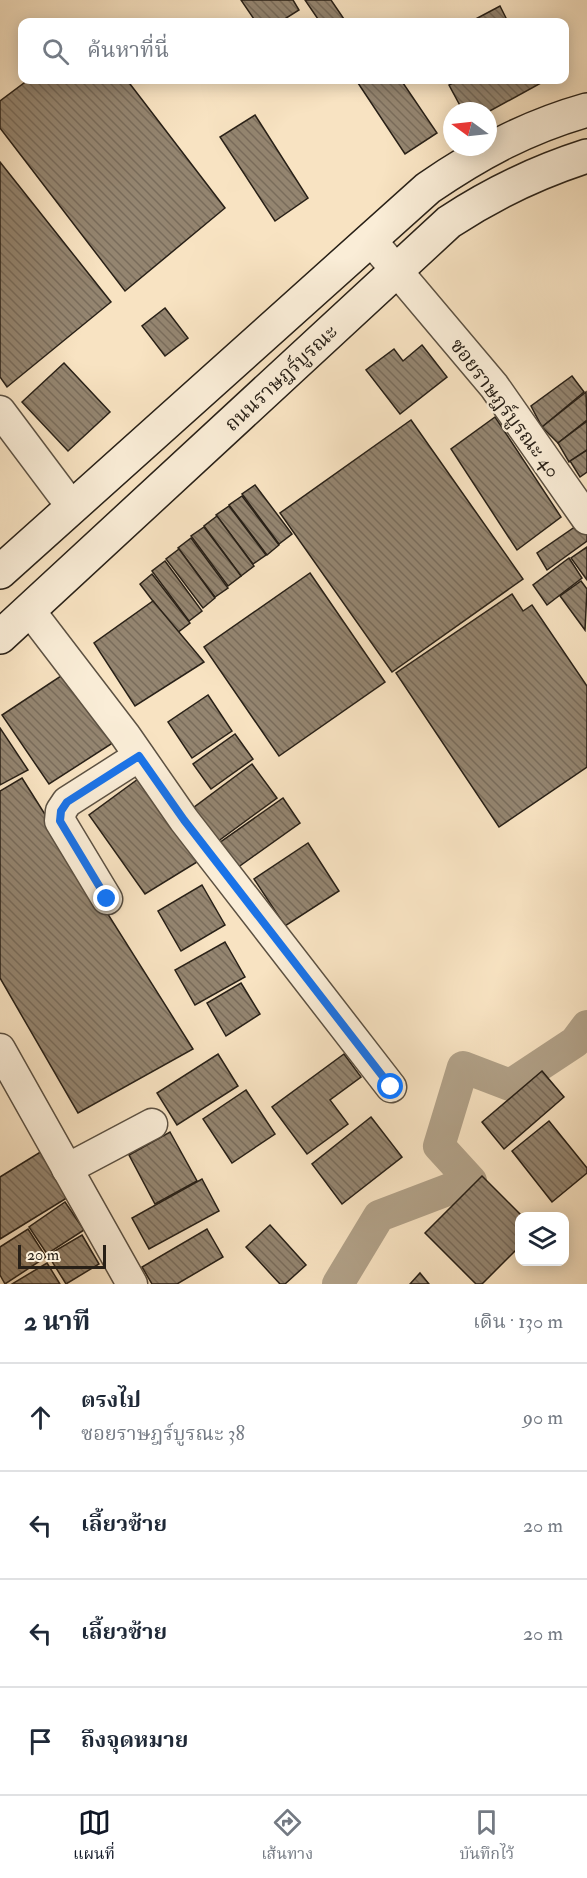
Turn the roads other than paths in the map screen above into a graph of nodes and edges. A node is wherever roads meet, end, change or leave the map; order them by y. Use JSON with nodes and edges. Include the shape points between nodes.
{"nodes":[{"id":1,"x":587,"y":110,"type":"edge"},
{"id":2,"x":587,"y":156,"type":"edge"},
{"id":3,"x":428,"y":188,"type":"junction"},
{"id":4,"x":449,"y":222,"type":"junction"},
{"id":5,"x":370,"y":239,"type":"junction"},
{"id":6,"x":396,"y":272,"type":"junction"},
{"id":7,"x":0,"y":411,"type":"edge"},
{"id":8,"x":72,"y":507,"type":"junction"},
{"id":9,"x":587,"y":519,"type":"edge"},
{"id":10,"x":0,"y":572,"type":"edge"},
{"id":11,"x":30,"y":611,"type":"junction"},
{"id":12,"x":0,"y":637,"type":"edge"},
{"id":13,"x":139,"y":756,"type":"junction"},
{"id":14,"x":107,"y":899,"type":"dead end"},
{"id":15,"x":0,"y":1049,"type":"edge"},
{"id":16,"x":391,"y":1087,"type":"dead end"},
{"id":17,"x":152,"y":1124,"type":"dead end"},
{"id":18,"x":67,"y":1169,"type":"junction"},
{"id":19,"x":132,"y":1284,"type":"edge"}],
"edges":[{"from":1,"to":3,"type":"main road","via":[[547,121],[488,149]]},
{"from":2,"to":4,"type":"main road","name":"ถนนราษฎร์บูรณะ","via":[[538,172],[482,200]]},
{"from":3,"to":4,"type":"main road"},
{"from":3,"to":5,"type":"main road"},
{"from":4,"to":6,"type":"main road","name":"ถนนราษฎร์บูรณะ"},
{"from":5,"to":6,"type":"street","name":"ซอยราษฎร์บูรณะ 40"},
{"from":5,"to":8,"type":"main road"},
{"from":6,"to":9,"type":"street","name":"ซอยราษฎร์บูรณะ 40","via":[[494,386]]},
{"from":6,"to":11,"type":"main road","name":"ถนนราษฎร์บูรณะ"},
{"from":7,"to":8,"type":"street"},
{"from":8,"to":10,"type":"main road"},
{"from":11,"to":12,"type":"main road","name":"ถนนราษฎร์บูรณะ"},
{"from":11,"to":13,"type":"street"},
{"from":13,"to":14,"type":"street","via":[[67,802],[61,811],[60,821]]},
{"from":13,"to":16,"type":"street"},
{"from":15,"to":18,"type":"street"},
{"from":17,"to":18,"type":"street"},
{"from":18,"to":19,"type":"street"}]}
